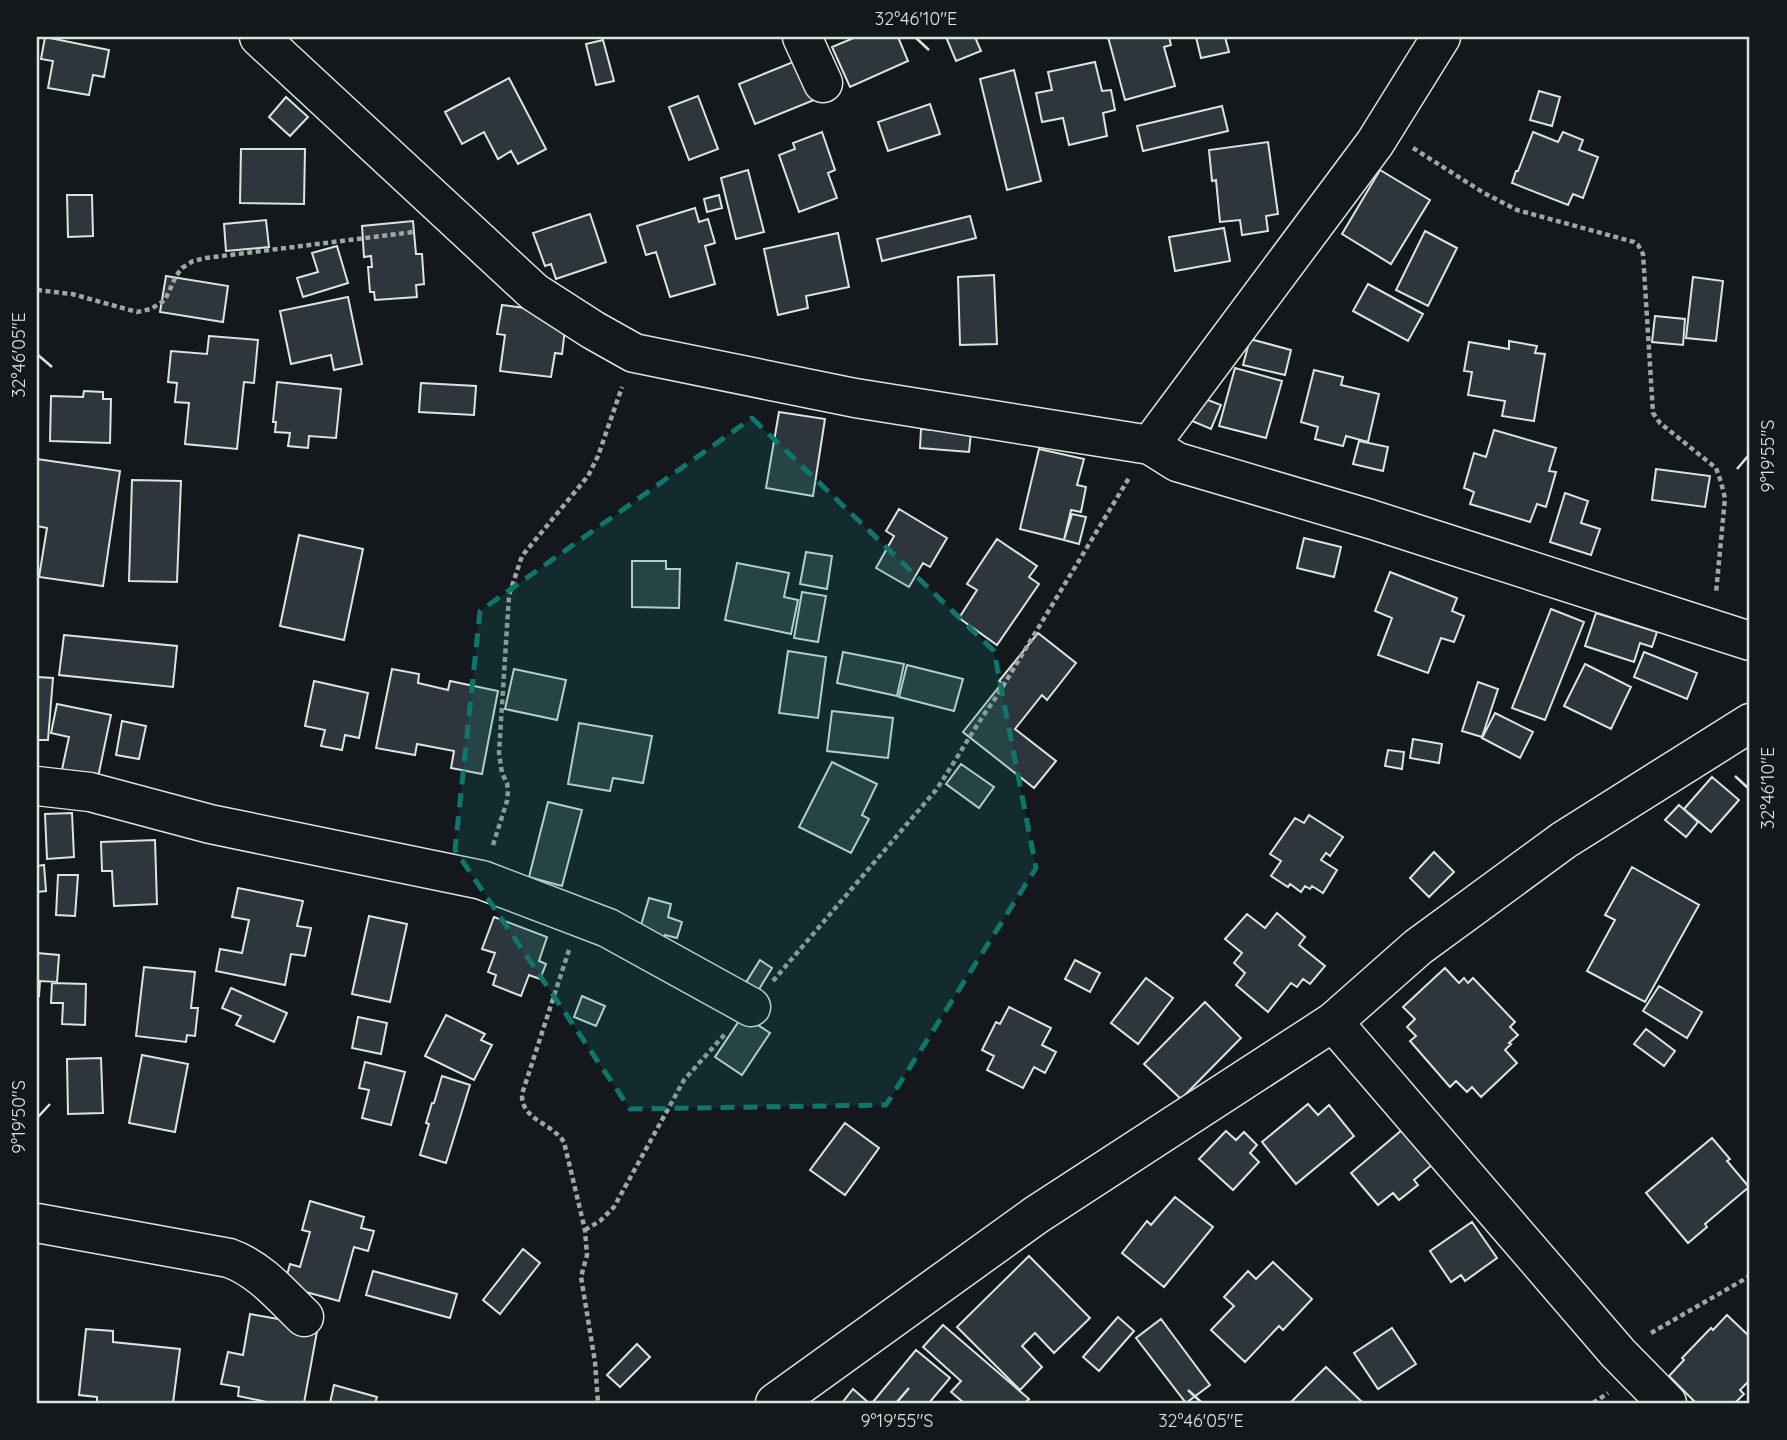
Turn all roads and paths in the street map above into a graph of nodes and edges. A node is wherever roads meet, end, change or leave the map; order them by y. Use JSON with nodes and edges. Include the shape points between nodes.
{"nodes":[{"id":1,"x":259,"y":37,"type":"edge"},
{"id":2,"x":802,"y":37,"type":"edge"},
{"id":3,"x":1441,"y":37,"type":"edge"},
{"id":4,"x":823,"y":83,"type":"dead end"},
{"id":5,"x":1384,"y":130,"type":"junction"},
{"id":6,"x":463,"y":225,"type":"junction"},
{"id":7,"x":37,"y":290,"type":"edge"},
{"id":8,"x":634,"y":353,"type":"junction"},
{"id":9,"x":1150,"y":445,"type":"junction"},
{"id":10,"x":1713,"y":629,"type":"junction"},
{"id":11,"x":1750,"y":641,"type":"edge"},
{"id":12,"x":1750,"y":723,"type":"edge"},
{"id":13,"x":37,"y":786,"type":"edge"},
{"id":14,"x":482,"y":880,"type":"junction"},
{"id":15,"x":581,"y":916,"type":"junction"},
{"id":16,"x":751,"y":1007,"type":"junction"},
{"id":17,"x":1333,"y":1022,"type":"junction"},
{"id":18,"x":37,"y":1223,"type":"edge"},
{"id":19,"x":585,"y":1230,"type":"junction"},
{"id":20,"x":1750,"y":1276,"type":"edge"},
{"id":21,"x":304,"y":1317,"type":"dead end"},
{"id":22,"x":1618,"y":1353,"type":"junction"},
{"id":23,"x":598,"y":1403,"type":"edge"},
{"id":24,"x":775,"y":1403,"type":"edge"},
{"id":25,"x":1667,"y":1403,"type":"edge"}],
"edges":[{"from":1,"to":6,"type":"street"},
{"from":2,"to":4,"type":"street"},
{"from":3,"to":5,"type":"street"},
{"from":5,"to":9,"type":"street"},
{"from":5,"to":10,"type":"path","via":[[1517,210],[1638,245],[1643,254],[1653,413],[1716,468],[1725,498]]},
{"from":6,"to":7,"type":"path","via":[[193,261],[176,276],[165,300],[137,312],[72,294]]},
{"from":6,"to":8,"type":"street","via":[[534,292]]},
{"from":8,"to":9,"type":"street","via":[[855,398]]},
{"from":8,"to":14,"type":"path","via":[[588,476],[522,555],[509,595],[499,753],[507,801]]},
{"from":9,"to":10,"type":"street","via":[[1177,461]]},
{"from":9,"to":16,"type":"path","via":[[936,790]]},
{"from":10,"to":11,"type":"street"},
{"from":12,"to":17,"type":"street","via":[[1564,840],[1418,947]]},
{"from":13,"to":14,"type":"street","via":[[90,792],[210,824]]},
{"from":14,"to":15,"type":"street"},
{"from":15,"to":16,"type":"street"},
{"from":15,"to":19,"type":"path","via":[[521,1102],[528,1114],[564,1142]]},
{"from":16,"to":19,"type":"path","via":[[684,1080],[614,1207]]},
{"from":17,"to":22,"type":"street"},
{"from":17,"to":24,"type":"street","via":[[1036,1215]]},
{"from":18,"to":21,"type":"street","via":[[229,1258],[265,1279]]},
{"from":19,"to":23,"type":"path","via":[[587,1255],[581,1276]]},
{"from":20,"to":22,"type":"path"},
{"from":22,"to":25,"type":"street"}]}
